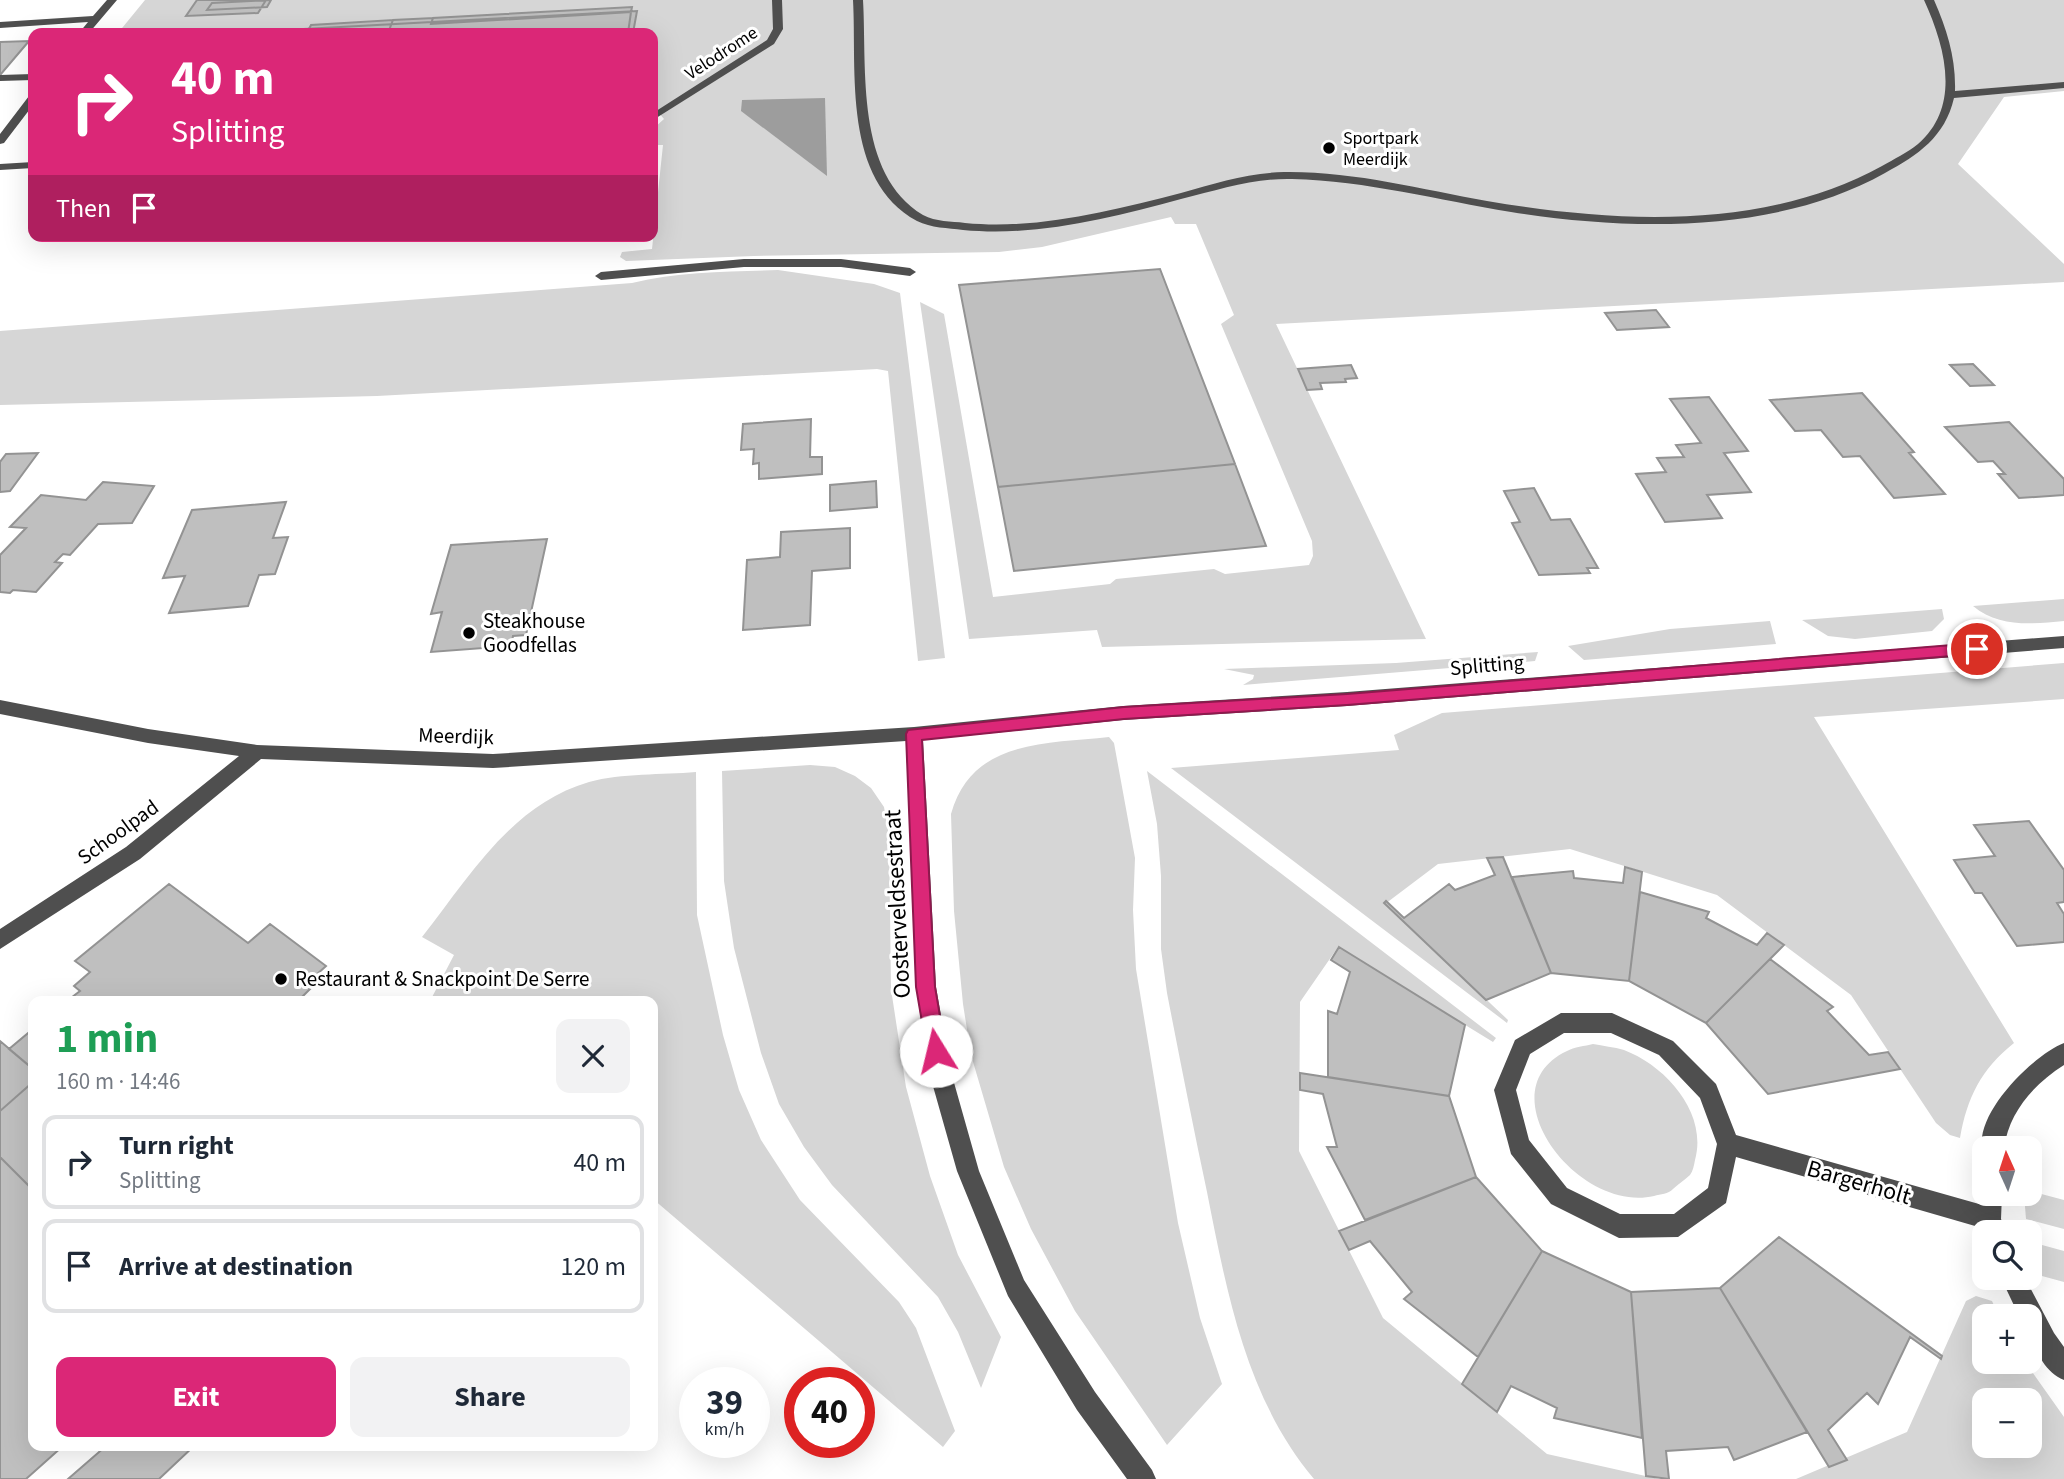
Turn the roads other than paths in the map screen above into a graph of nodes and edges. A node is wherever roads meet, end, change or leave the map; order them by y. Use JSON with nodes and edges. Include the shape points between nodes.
{"nodes":[{"id":1,"x":112,"y":0,"type":"edge"},
{"id":2,"x":777,"y":0,"type":"edge"},
{"id":3,"x":858,"y":0,"type":"edge"},
{"id":4,"x":1929,"y":0,"type":"edge"},
{"id":5,"x":95,"y":19,"type":"junction"},
{"id":6,"x":0,"y":25,"type":"edge"},
{"id":7,"x":88,"y":28,"type":"edge"},
{"id":8,"x":28,"y":77,"type":"edge"},
{"id":9,"x":0,"y":78,"type":"edge"},
{"id":10,"x":2064,"y":85,"type":"edge"},
{"id":11,"x":1950,"y":95,"type":"junction"},
{"id":12,"x":28,"y":105,"type":"edge"},
{"id":13,"x":658,"y":114,"type":"edge"},
{"id":14,"x":0,"y":141,"type":"edge"},
{"id":15,"x":28,"y":164,"type":"edge"},
{"id":16,"x":0,"y":167,"type":"edge"},
{"id":17,"x":910,"y":272,"type":"dead end"},
{"id":18,"x":601,"y":276,"type":"dead end"},
{"id":19,"x":2064,"y":642,"type":"edge"},
{"id":20,"x":0,"y":707,"type":"edge"},
{"id":21,"x":914,"y":734,"type":"junction"},
{"id":22,"x":257,"y":751,"type":"junction"},
{"id":23,"x":0,"y":940,"type":"edge"},
{"id":24,"x":2064,"y":1053,"type":"edge"},
{"id":25,"x":1994,"y":1136,"type":"edge"},
{"id":26,"x":1728,"y":1144,"type":"junction"},
{"id":27,"x":1973,"y":1220,"type":"edge"},
{"id":28,"x":2019,"y":1290,"type":"edge"},
{"id":29,"x":2064,"y":1368,"type":"edge"},
{"id":30,"x":1143,"y":1479,"type":"edge"}],
"edges":[{"from":1,"to":5,"type":"street"},
{"from":2,"to":13,"type":"street","name":"Velodrome","via":[[778,29],[772,42]]},
{"from":3,"to":11,"type":"street","via":[[867,133],[875,170],[894,196],[924,220],[979,230],[1058,222],[1253,177],[1335,178],[1517,209],[1619,219],[1718,216],[1778,208],[1845,189],[1888,169],[1924,144],[1943,120]]},
{"from":4,"to":11,"type":"street","via":[[1952,68]]},
{"from":5,"to":6,"type":"street"},
{"from":5,"to":7,"type":"street"},
{"from":8,"to":9,"type":"street"},
{"from":10,"to":11,"type":"street"},
{"from":12,"to":14,"type":"street"},
{"from":15,"to":16,"type":"street"},
{"from":17,"to":18,"type":"street","via":[[841,263],[744,263]]},
{"from":19,"to":21,"type":"street","name":"Splitting","via":[[1124,713]]},
{"from":20,"to":22,"type":"street","name":"Meerdijk","via":[[148,736]]},
{"from":21,"to":22,"type":"street","name":"Meerdijk","via":[[493,761]]},
{"from":21,"to":30,"type":"street","name":"Oosterveldsestraat","via":[[926,987],[940,1072],[968,1171],[1016,1288],[1086,1401]]},
{"from":22,"to":23,"type":"street","name":"Schoolpad","via":[[133,853]]},
{"from":24,"to":25,"type":"street","via":[[2024,1083]]},
{"from":26,"to":26,"type":"street","via":[[1708,1091],[1666,1048],[1612,1023],[1561,1023],[1522,1047],[1505,1090],[1519,1146],[1559,1196],[1619,1226],[1678,1225],[1718,1195]]},
{"from":26,"to":27,"type":"street","name":"Bargerholt"},
{"from":28,"to":29,"type":"street"}]}
